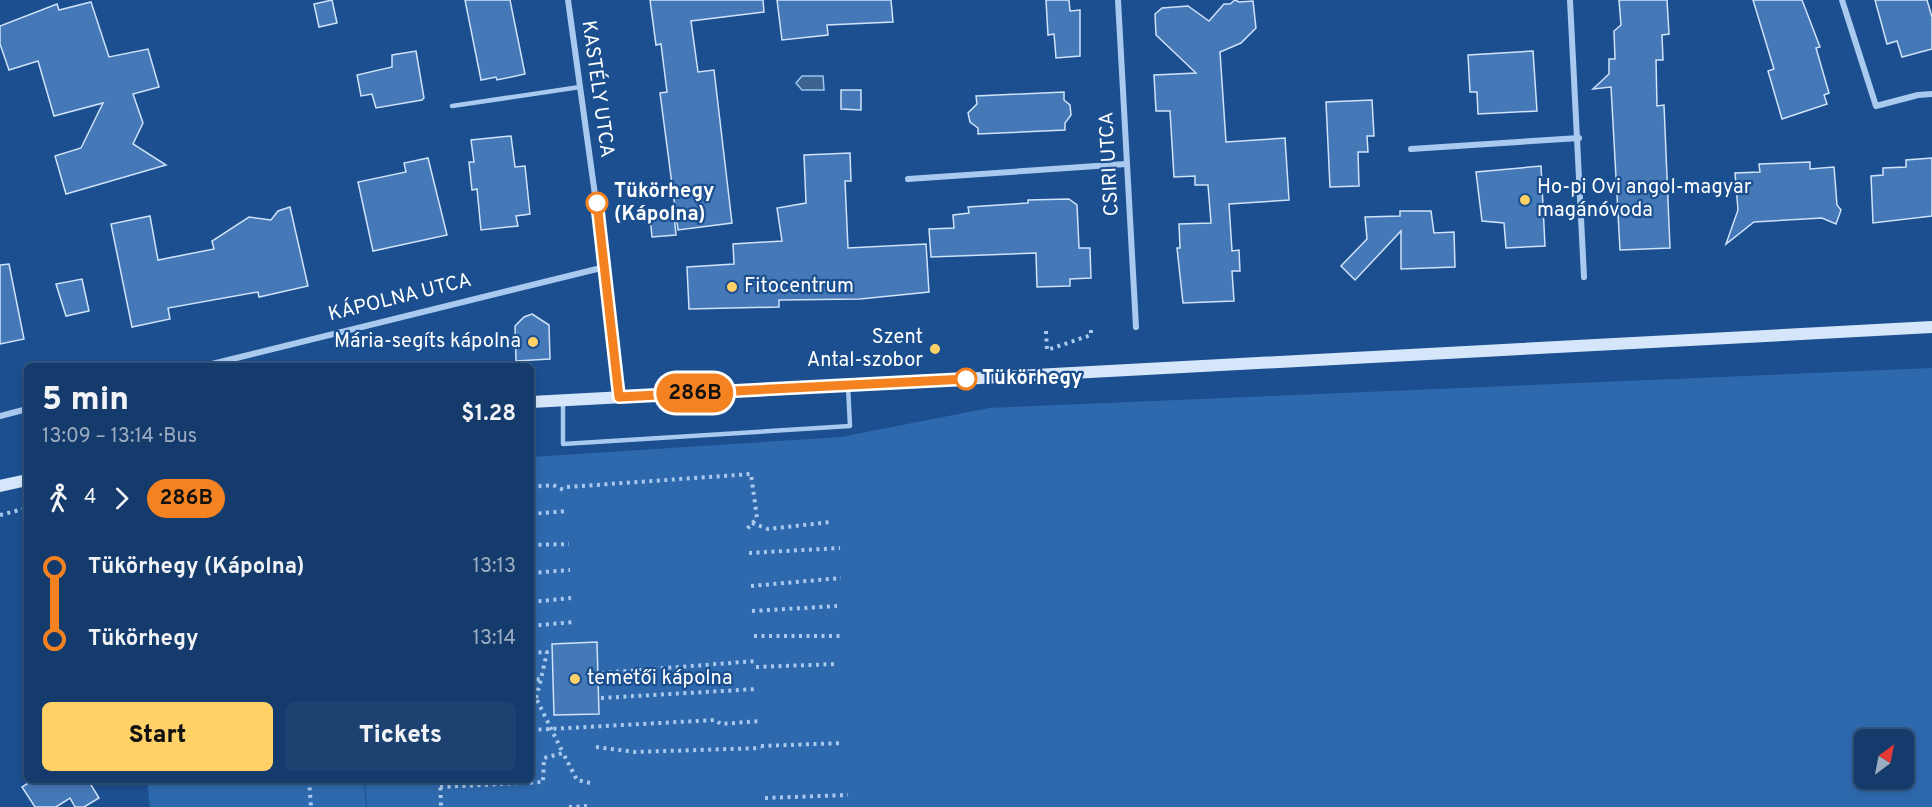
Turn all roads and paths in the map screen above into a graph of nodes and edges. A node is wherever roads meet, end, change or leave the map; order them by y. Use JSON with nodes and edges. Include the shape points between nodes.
{"nodes":[{"id":1,"x":568,"y":0,"type":"edge"},
{"id":2,"x":1118,"y":0,"type":"edge"},
{"id":3,"x":1570,"y":0,"type":"edge"},
{"id":4,"x":1842,"y":0,"type":"edge"},
{"id":5,"x":580,"y":87,"type":"junction"},
{"id":6,"x":1932,"y":94,"type":"edge"},
{"id":7,"x":452,"y":106,"type":"dead end"},
{"id":8,"x":1579,"y":138,"type":"junction"},
{"id":9,"x":1411,"y":149,"type":"dead end"},
{"id":10,"x":1126,"y":164,"type":"junction"},
{"id":11,"x":908,"y":179,"type":"dead end"},
{"id":12,"x":606,"y":267,"type":"junction"},
{"id":13,"x":1584,"y":278,"type":"dead end"},
{"id":14,"x":1136,"y":327,"type":"dead end"},
{"id":15,"x":1932,"y":327,"type":"edge"},
{"id":16,"x":1091,"y":329,"type":"dead end"},
{"id":17,"x":1046,"y":331,"type":"dead end"},
{"id":18,"x":216,"y":363,"type":"edge"},
{"id":19,"x":848,"y":384,"type":"junction"},
{"id":20,"x":619,"y":397,"type":"junction"},
{"id":21,"x":563,"y":400,"type":"junction"},
{"id":22,"x":534,"y":402,"type":"edge"},
{"id":23,"x":24,"y":410,"type":"edge"},
{"id":24,"x":0,"y":416,"type":"edge"},
{"id":25,"x":24,"y":481,"type":"edge"},
{"id":26,"x":0,"y":486,"type":"edge"},
{"id":27,"x":534,"y":487,"type":"edge"},
{"id":28,"x":24,"y":509,"type":"edge"},
{"id":29,"x":567,"y":511,"type":"dead end"},
{"id":30,"x":0,"y":514,"type":"edge"},
{"id":31,"x":534,"y":514,"type":"edge"},
{"id":32,"x":831,"y":522,"type":"dead end"},
{"id":33,"x":752,"y":523,"type":"junction"},
{"id":34,"x":747,"y":529,"type":"dead end"},
{"id":35,"x":568,"y":544,"type":"dead end"},
{"id":36,"x":534,"y":545,"type":"edge"},
{"id":37,"x":840,"y":548,"type":"dead end"},
{"id":38,"x":749,"y":553,"type":"dead end"},
{"id":39,"x":570,"y":570,"type":"dead end"},
{"id":40,"x":534,"y":573,"type":"edge"},
{"id":41,"x":841,"y":578,"type":"dead end"},
{"id":42,"x":751,"y":586,"type":"dead end"},
{"id":43,"x":572,"y":598,"type":"dead end"},
{"id":44,"x":534,"y":602,"type":"edge"},
{"id":45,"x":837,"y":606,"type":"dead end"},
{"id":46,"x":752,"y":611,"type":"dead end"},
{"id":47,"x":573,"y":622,"type":"dead end"},
{"id":48,"x":534,"y":626,"type":"edge"},
{"id":49,"x":754,"y":636,"type":"dead end"},
{"id":50,"x":841,"y":636,"type":"dead end"},
{"id":51,"x":534,"y":653,"type":"edge"},
{"id":52,"x":756,"y":661,"type":"dead end"},
{"id":53,"x":836,"y":664,"type":"dead end"},
{"id":54,"x":756,"y":667,"type":"dead end"},
{"id":55,"x":601,"y":673,"type":"dead end"},
{"id":56,"x":541,"y":679,"type":"junction"},
{"id":57,"x":534,"y":680,"type":"edge"},
{"id":58,"x":758,"y":689,"type":"dead end"},
{"id":59,"x":534,"y":698,"type":"edge"},
{"id":60,"x":602,"y":698,"type":"dead end"},
{"id":61,"x":760,"y":721,"type":"dead end"},
{"id":62,"x":553,"y":729,"type":"junction"},
{"id":63,"x":534,"y":730,"type":"edge"},
{"id":64,"x":843,"y":743,"type":"dead end"},
{"id":65,"x":596,"y":747,"type":"dead end"},
{"id":66,"x":563,"y":753,"type":"junction"},
{"id":67,"x":534,"y":782,"type":"edge"},
{"id":68,"x":309,"y":783,"type":"edge"},
{"id":69,"x":440,"y":783,"type":"edge"},
{"id":70,"x":522,"y":783,"type":"edge"},
{"id":71,"x":590,"y":783,"type":"dead end"},
{"id":72,"x":440,"y":787,"type":"junction"},
{"id":73,"x":848,"y":795,"type":"dead end"},
{"id":74,"x":765,"y":798,"type":"dead end"},
{"id":75,"x":589,"y":806,"type":"edge"},
{"id":76,"x":311,"y":807,"type":"edge"},
{"id":77,"x":441,"y":807,"type":"edge"},
{"id":78,"x":569,"y":807,"type":"edge"}],
"edges":[{"from":1,"to":5,"type":"street","name":"KASTÉLY UTCA"},
{"from":2,"to":10,"type":"street","name":"CSIRI UTCA"},
{"from":3,"to":8,"type":"street"},
{"from":4,"to":6,"type":"street","via":[[1875,106]]},
{"from":5,"to":7,"type":"lane"},
{"from":5,"to":12,"type":"street","name":"KASTÉLY UTCA"},
{"from":8,"to":9,"type":"street"},
{"from":8,"to":13,"type":"street"},
{"from":10,"to":11,"type":"street"},
{"from":10,"to":14,"type":"street","name":"CSIRI UTCA"},
{"from":12,"to":18,"type":"street","name":"KÁPOLNA UTCA"},
{"from":12,"to":20,"type":"street","name":"KASTÉLY UTCA"},
{"from":15,"to":19,"type":"main road"},
{"from":16,"to":17,"type":"path","via":[[1091,335],[1047,350]]},
{"from":19,"to":20,"type":"main road"},
{"from":19,"to":21,"type":"lane","via":[[850,426],[563,444]]},
{"from":20,"to":21,"type":"main road"},
{"from":21,"to":22,"type":"main road"},
{"from":23,"to":24,"type":"street"},
{"from":25,"to":26,"type":"main road"},
{"from":27,"to":33,"type":"path","via":[[553,485],[566,489],[751,474],[757,518]]},
{"from":28,"to":30,"type":"path"},
{"from":29,"to":31,"type":"path"},
{"from":32,"to":33,"type":"path","via":[[768,529]]},
{"from":33,"to":34,"type":"path"},
{"from":35,"to":36,"type":"path"},
{"from":37,"to":38,"type":"path"},
{"from":39,"to":40,"type":"path"},
{"from":41,"to":42,"type":"path"},
{"from":43,"to":44,"type":"path"},
{"from":45,"to":46,"type":"path"},
{"from":47,"to":48,"type":"path"},
{"from":49,"to":50,"type":"path"},
{"from":51,"to":56,"type":"path","via":[[548,652]]},
{"from":52,"to":55,"type":"path"},
{"from":53,"to":54,"type":"path"},
{"from":56,"to":57,"type":"path"},
{"from":56,"to":59,"type":"path"},
{"from":58,"to":60,"type":"path"},
{"from":59,"to":62,"type":"path"},
{"from":61,"to":62,"type":"path"},
{"from":62,"to":63,"type":"path"},
{"from":62,"to":66,"type":"path"},
{"from":64,"to":65,"type":"path","via":[[635,752]]},
{"from":66,"to":67,"type":"path","via":[[544,758],[543,782]]},
{"from":66,"to":71,"type":"path","via":[[577,780]]},
{"from":68,"to":76,"type":"path"},
{"from":69,"to":72,"type":"path"},
{"from":70,"to":72,"type":"path"},
{"from":72,"to":77,"type":"path"},
{"from":73,"to":74,"type":"path"},
{"from":75,"to":78,"type":"path"}]}
